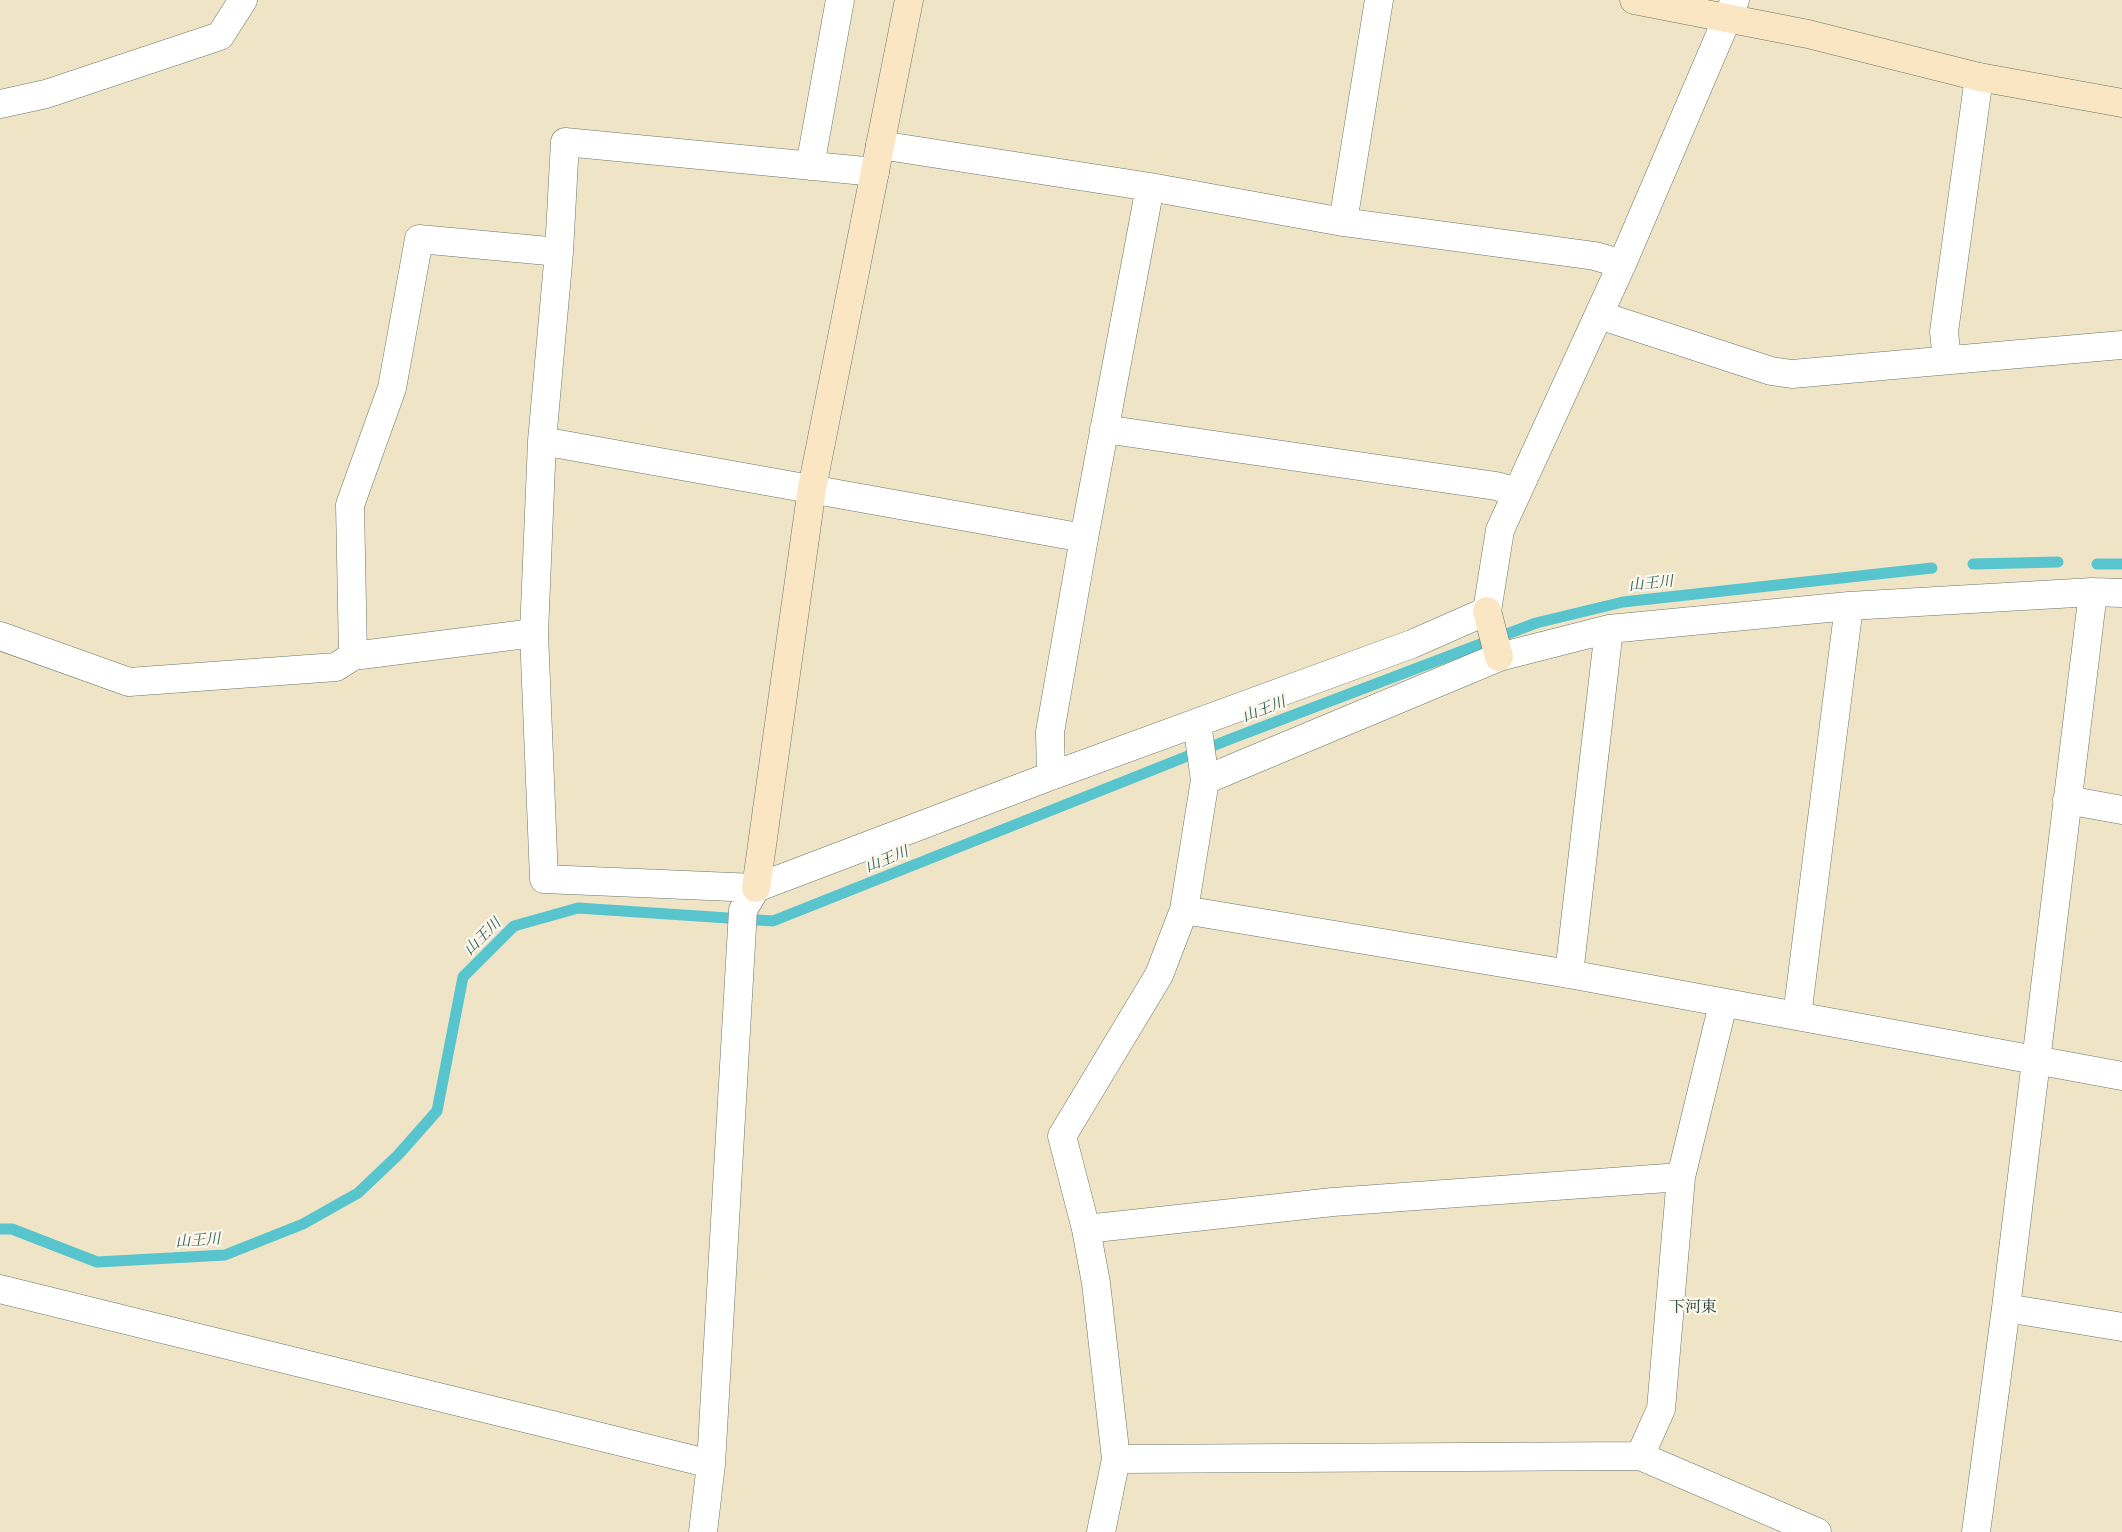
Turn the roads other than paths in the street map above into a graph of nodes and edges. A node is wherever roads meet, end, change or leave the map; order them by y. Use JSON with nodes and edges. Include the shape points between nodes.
{"nodes":[{"id":1,"x":243,"y":0,"type":"edge"},
{"id":2,"x":840,"y":0,"type":"edge"},
{"id":3,"x":909,"y":0,"type":"edge"},
{"id":4,"x":1379,"y":0,"type":"edge"},
{"id":5,"x":1634,"y":0,"type":"edge"},
{"id":6,"x":1731,"y":10,"type":"edge"},
{"id":7,"x":1979,"y":77,"type":"junction"},
{"id":8,"x":2122,"y":103,"type":"edge"},
{"id":9,"x":0,"y":104,"type":"edge"},
{"id":10,"x":880,"y":145,"type":"junction"},
{"id":11,"x":810,"y":166,"type":"junction"},
{"id":12,"x":874,"y":172,"type":"junction"},
{"id":13,"x":1150,"y":187,"type":"junction"},
{"id":14,"x":1343,"y":222,"type":"junction"},
{"id":15,"x":559,"y":252,"type":"junction"},
{"id":16,"x":1622,"y":264,"type":"junction"},
{"id":17,"x":1599,"y":315,"type":"junction"},
{"id":18,"x":2122,"y":345,"type":"edge"},
{"id":19,"x":1947,"y":359,"type":"junction"},
{"id":20,"x":1104,"y":429,"type":"junction"},
{"id":21,"x":542,"y":442,"type":"junction"},
{"id":22,"x":812,"y":488,"type":"junction"},
{"id":23,"x":1517,"y":492,"type":"junction"},
{"id":24,"x":1084,"y":538,"type":"junction"},
{"id":25,"x":2093,"y":592,"type":"junction"},
{"id":26,"x":2122,"y":593,"type":"edge"},
{"id":27,"x":1849,"y":606,"type":"junction"},
{"id":28,"x":1487,"y":613,"type":"junction"},
{"id":29,"x":1608,"y":629,"type":"junction"},
{"id":30,"x":534,"y":633,"type":"junction"},
{"id":31,"x":0,"y":636,"type":"edge"},
{"id":32,"x":1499,"y":655,"type":"junction"},
{"id":33,"x":353,"y":656,"type":"junction"},
{"id":34,"x":1197,"y":729,"type":"junction"},
{"id":35,"x":1204,"y":773,"type":"junction"},
{"id":36,"x":1051,"y":776,"type":"junction"},
{"id":37,"x":2067,"y":800,"type":"junction"},
{"id":38,"x":2122,"y":810,"type":"edge"},
{"id":39,"x":749,"y":899,"type":"junction"},
{"id":40,"x":1184,"y":910,"type":"junction"},
{"id":41,"x":1569,"y":974,"type":"junction"},
{"id":42,"x":1722,"y":1004,"type":"junction"},
{"id":43,"x":1797,"y":1016,"type":"junction"},
{"id":44,"x":2035,"y":1060,"type":"junction"},
{"id":45,"x":2122,"y":1076,"type":"edge"},
{"id":46,"x":1681,"y":1177,"type":"junction"},
{"id":47,"x":1086,"y":1229,"type":"junction"},
{"id":48,"x":0,"y":1289,"type":"edge"},
{"id":49,"x":2006,"y":1308,"type":"junction"},
{"id":50,"x":2122,"y":1327,"type":"edge"},
{"id":51,"x":1640,"y":1456,"type":"junction"},
{"id":52,"x":1116,"y":1460,"type":"junction"},
{"id":53,"x":711,"y":1464,"type":"junction"},
{"id":54,"x":703,"y":1532,"type":"edge"},
{"id":55,"x":1101,"y":1532,"type":"edge"},
{"id":56,"x":1817,"y":1532,"type":"edge"},
{"id":57,"x":1976,"y":1532,"type":"edge"}],
"edges":[{"from":1,"to":9,"type":"street","via":[[220,36],[46,94]]},
{"from":2,"to":11,"type":"street"},
{"from":3,"to":10,"type":"street"},
{"from":4,"to":14,"type":"street"},
{"from":5,"to":6,"type":"street"},
{"from":6,"to":7,"type":"street","via":[[1808,34]]},
{"from":6,"to":16,"type":"street"},
{"from":7,"to":8,"type":"street"},
{"from":7,"to":19,"type":"street","via":[[1944,332]]},
{"from":10,"to":12,"type":"street"},
{"from":10,"to":13,"type":"street"},
{"from":11,"to":12,"type":"street"},
{"from":11,"to":15,"type":"street","via":[[565,142]]},
{"from":12,"to":22,"type":"street"},
{"from":13,"to":14,"type":"street"},
{"from":13,"to":20,"type":"street"},
{"from":14,"to":16,"type":"street","via":[[1594,256]]},
{"from":15,"to":21,"type":"street"},
{"from":15,"to":33,"type":"street","via":[[419,239],[392,388],[350,505]]},
{"from":16,"to":17,"type":"street"},
{"from":17,"to":19,"type":"street","via":[[1771,371],[1792,374]]},
{"from":17,"to":23,"type":"street"},
{"from":18,"to":19,"type":"street"},
{"from":20,"to":23,"type":"street","via":[[1496,486]]},
{"from":20,"to":24,"type":"street"},
{"from":21,"to":22,"type":"street"},
{"from":21,"to":30,"type":"street"},
{"from":22,"to":24,"type":"street"},
{"from":22,"to":39,"type":"street"},
{"from":23,"to":28,"type":"street","via":[[1500,530]]},
{"from":24,"to":36,"type":"street","via":[[1050,732]]},
{"from":25,"to":26,"type":"street"},
{"from":25,"to":27,"type":"street"},
{"from":25,"to":37,"type":"street"},
{"from":27,"to":29,"type":"street"},
{"from":27,"to":43,"type":"street"},
{"from":28,"to":32,"type":"street"},
{"from":28,"to":34,"type":"street"},
{"from":29,"to":32,"type":"street"},
{"from":29,"to":41,"type":"street"},
{"from":30,"to":33,"type":"street"},
{"from":30,"to":39,"type":"street","via":[[544,879]]},
{"from":31,"to":33,"type":"street","via":[[129,682],[336,667]]},
{"from":32,"to":35,"type":"street"},
{"from":34,"to":35,"type":"street"},
{"from":34,"to":36,"type":"street"},
{"from":35,"to":40,"type":"street"},
{"from":36,"to":39,"type":"street"},
{"from":37,"to":38,"type":"street"},
{"from":37,"to":44,"type":"street"},
{"from":39,"to":53,"type":"street","via":[[740,947]]},
{"from":40,"to":41,"type":"street"},
{"from":40,"to":47,"type":"street","via":[[1159,975],[1062,1136]]},
{"from":41,"to":42,"type":"street"},
{"from":42,"to":43,"type":"street"},
{"from":42,"to":46,"type":"street"},
{"from":43,"to":44,"type":"street"},
{"from":44,"to":45,"type":"street"},
{"from":44,"to":49,"type":"street"},
{"from":46,"to":47,"type":"street","via":[[1333,1202]]},
{"from":46,"to":51,"type":"street","via":[[1661,1409]]},
{"from":47,"to":52,"type":"street","via":[[1096,1283]]},
{"from":48,"to":53,"type":"street"},
{"from":49,"to":50,"type":"street"},
{"from":49,"to":57,"type":"street"},
{"from":51,"to":52,"type":"street"},
{"from":51,"to":56,"type":"street"},
{"from":52,"to":55,"type":"street"},
{"from":53,"to":54,"type":"street"}]}
